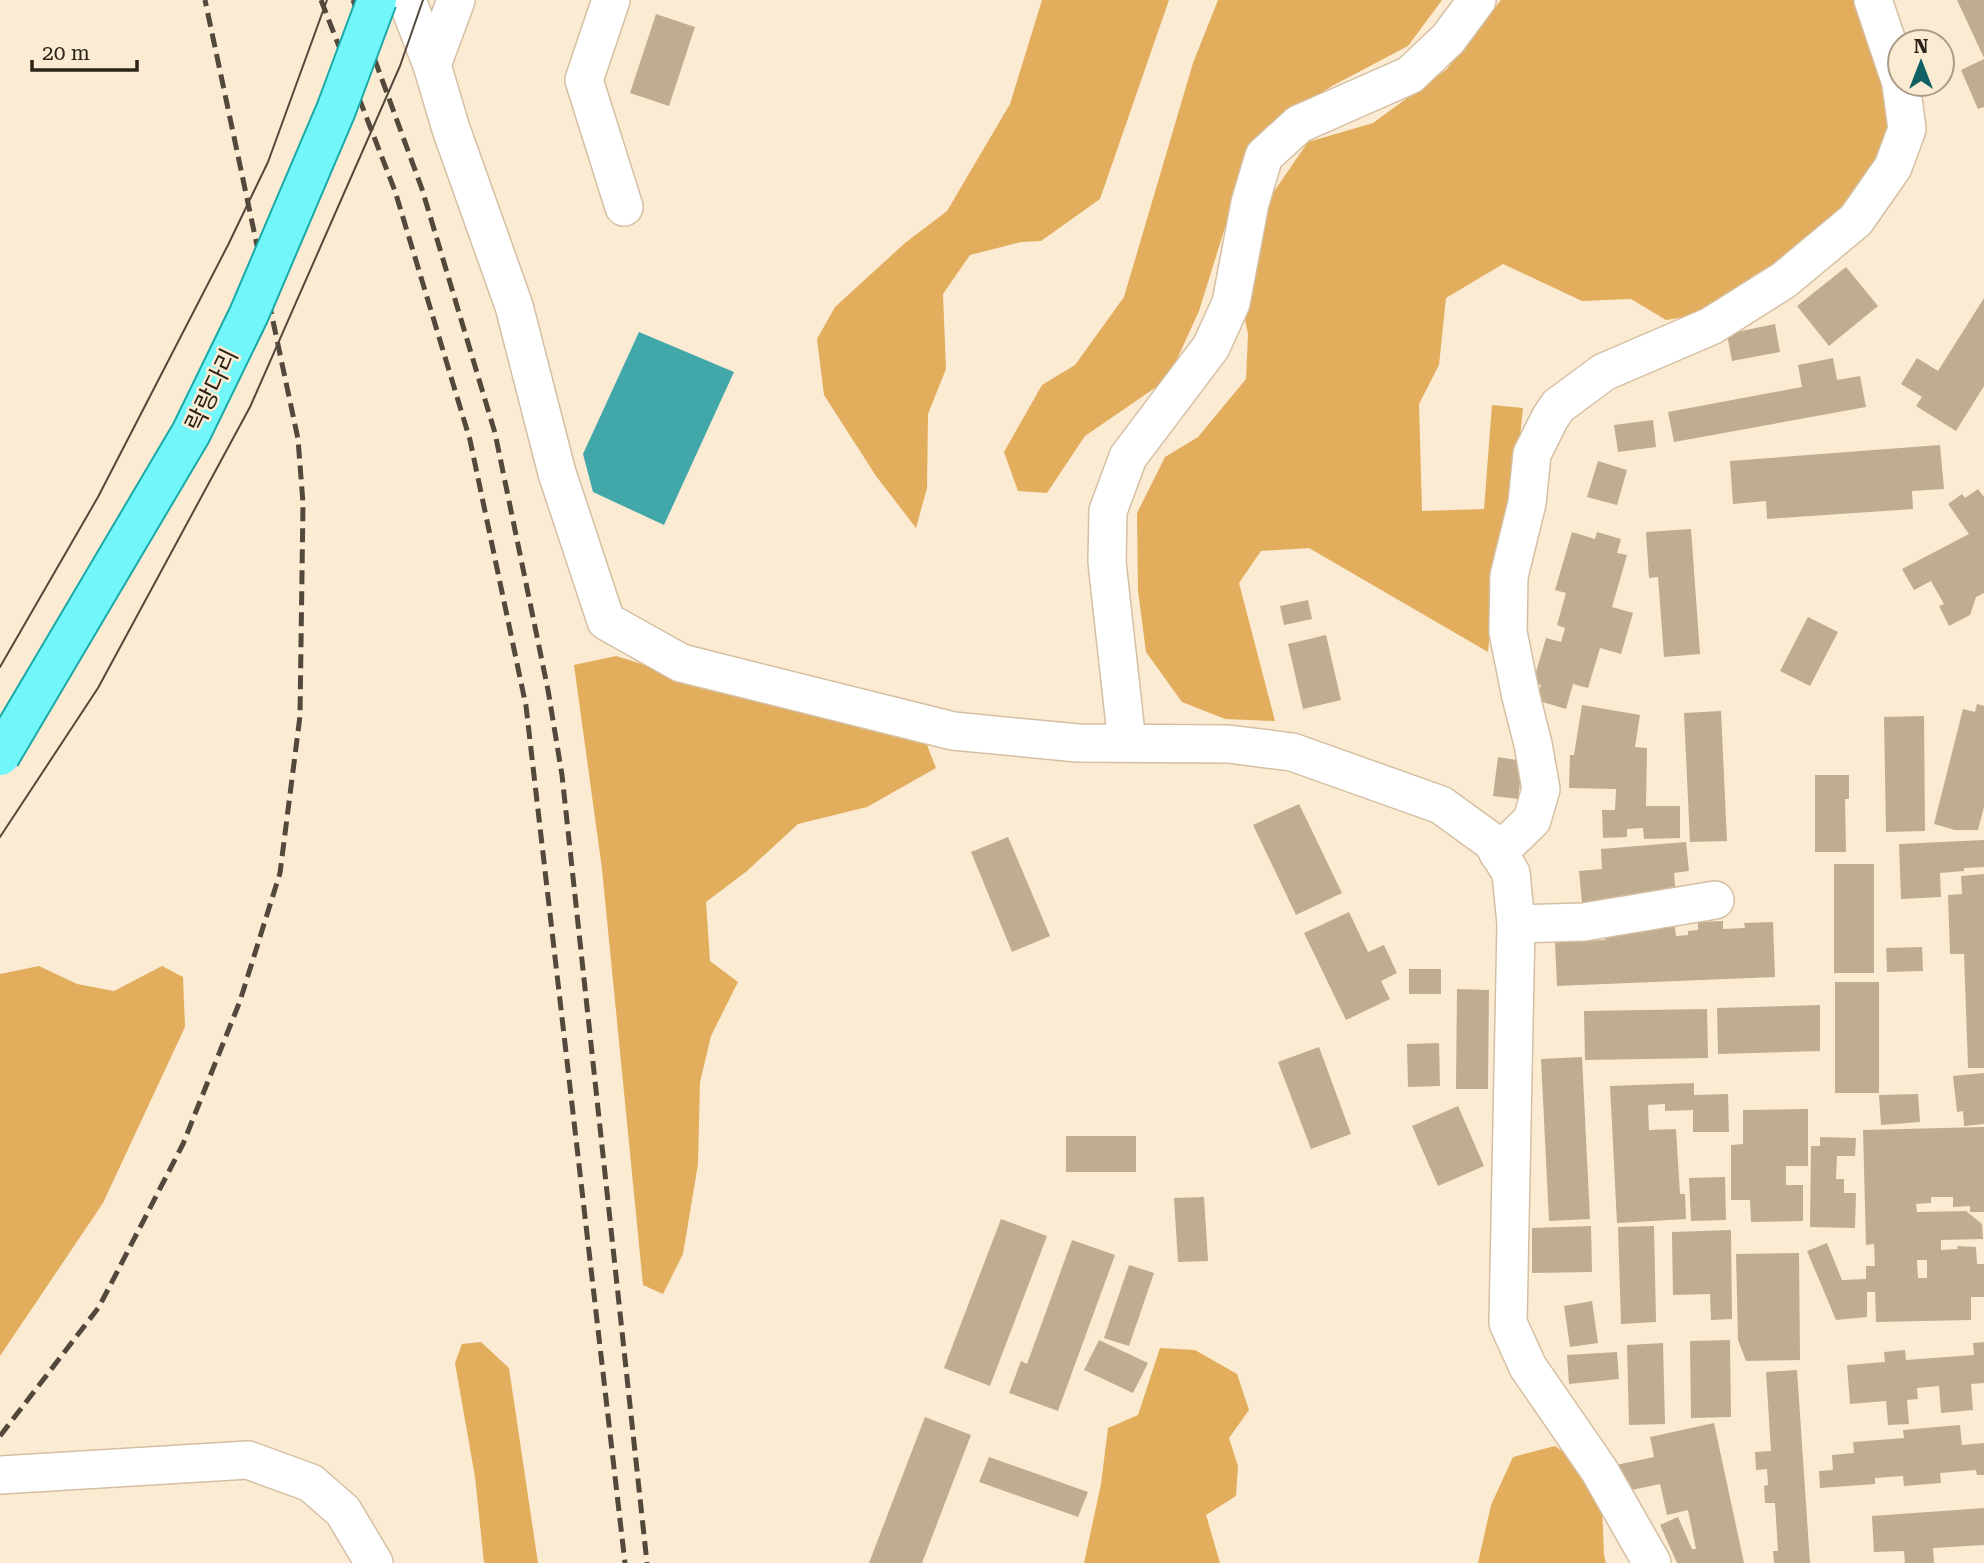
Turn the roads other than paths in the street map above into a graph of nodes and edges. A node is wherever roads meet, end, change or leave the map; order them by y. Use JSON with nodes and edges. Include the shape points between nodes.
{"nodes":[{"id":1,"x":377,"y":0,"type":"edge"},
{"id":2,"x":407,"y":0,"type":"edge"},
{"id":3,"x":456,"y":0,"type":"edge"},
{"id":4,"x":611,"y":0,"type":"edge"},
{"id":5,"x":1477,"y":0,"type":"edge"},
{"id":6,"x":1873,"y":0,"type":"edge"},
{"id":7,"x":1886,"y":39,"type":"edge"},
{"id":8,"x":432,"y":65,"type":"junction"},
{"id":9,"x":1902,"y":98,"type":"edge"},
{"id":10,"x":624,"y":207,"type":"dead end"},
{"id":11,"x":1127,"y":743,"type":"junction"},
{"id":12,"x":0,"y":756,"type":"edge"},
{"id":13,"x":1498,"y":853,"type":"junction"},
{"id":14,"x":1715,"y":900,"type":"dead end"},
{"id":15,"x":1516,"y":924,"type":"junction"},
{"id":16,"x":0,"y":1475,"type":"edge"},
{"id":17,"x":374,"y":1563,"type":"edge"},
{"id":18,"x":1652,"y":1563,"type":"edge"}],
"edges":[{"from":1,"to":12,"type":"main road","name":"락랑다리","bridge":true,"via":[[336,110],[254,301],[191,433]]},
{"from":2,"to":8,"type":"street"},
{"from":3,"to":8,"type":"street"},
{"from":4,"to":10,"type":"street","via":[[584,79]]},
{"from":5,"to":11,"type":"street","via":[[1448,39],[1410,75],[1298,124],[1264,156],[1231,303],[1211,347],[1128,457],[1108,511],[1107,562]]},
{"from":6,"to":7,"type":"street"},
{"from":8,"to":11,"type":"street","via":[[514,306],[557,473],[606,621],[681,663],[953,731]]},
{"from":9,"to":13,"type":"street","via":[[1907,129],[1893,167],[1856,220],[1784,280],[1710,326],[1604,372],[1558,406],[1550,418],[1532,454],[1527,503],[1509,576],[1508,632],[1541,789],[1532,820]]},
{"from":11,"to":13,"type":"street","via":[[1228,744],[1292,752],[1441,805],[1492,842]]},
{"from":13,"to":15,"type":"street","via":[[1511,873]]},
{"from":14,"to":15,"type":"street","via":[[1584,922]]},
{"from":15,"to":18,"type":"street","via":[[1508,1323],[1528,1367],[1599,1470]]},
{"from":16,"to":17,"type":"street","via":[[248,1460],[311,1483],[342,1511]]}]}
